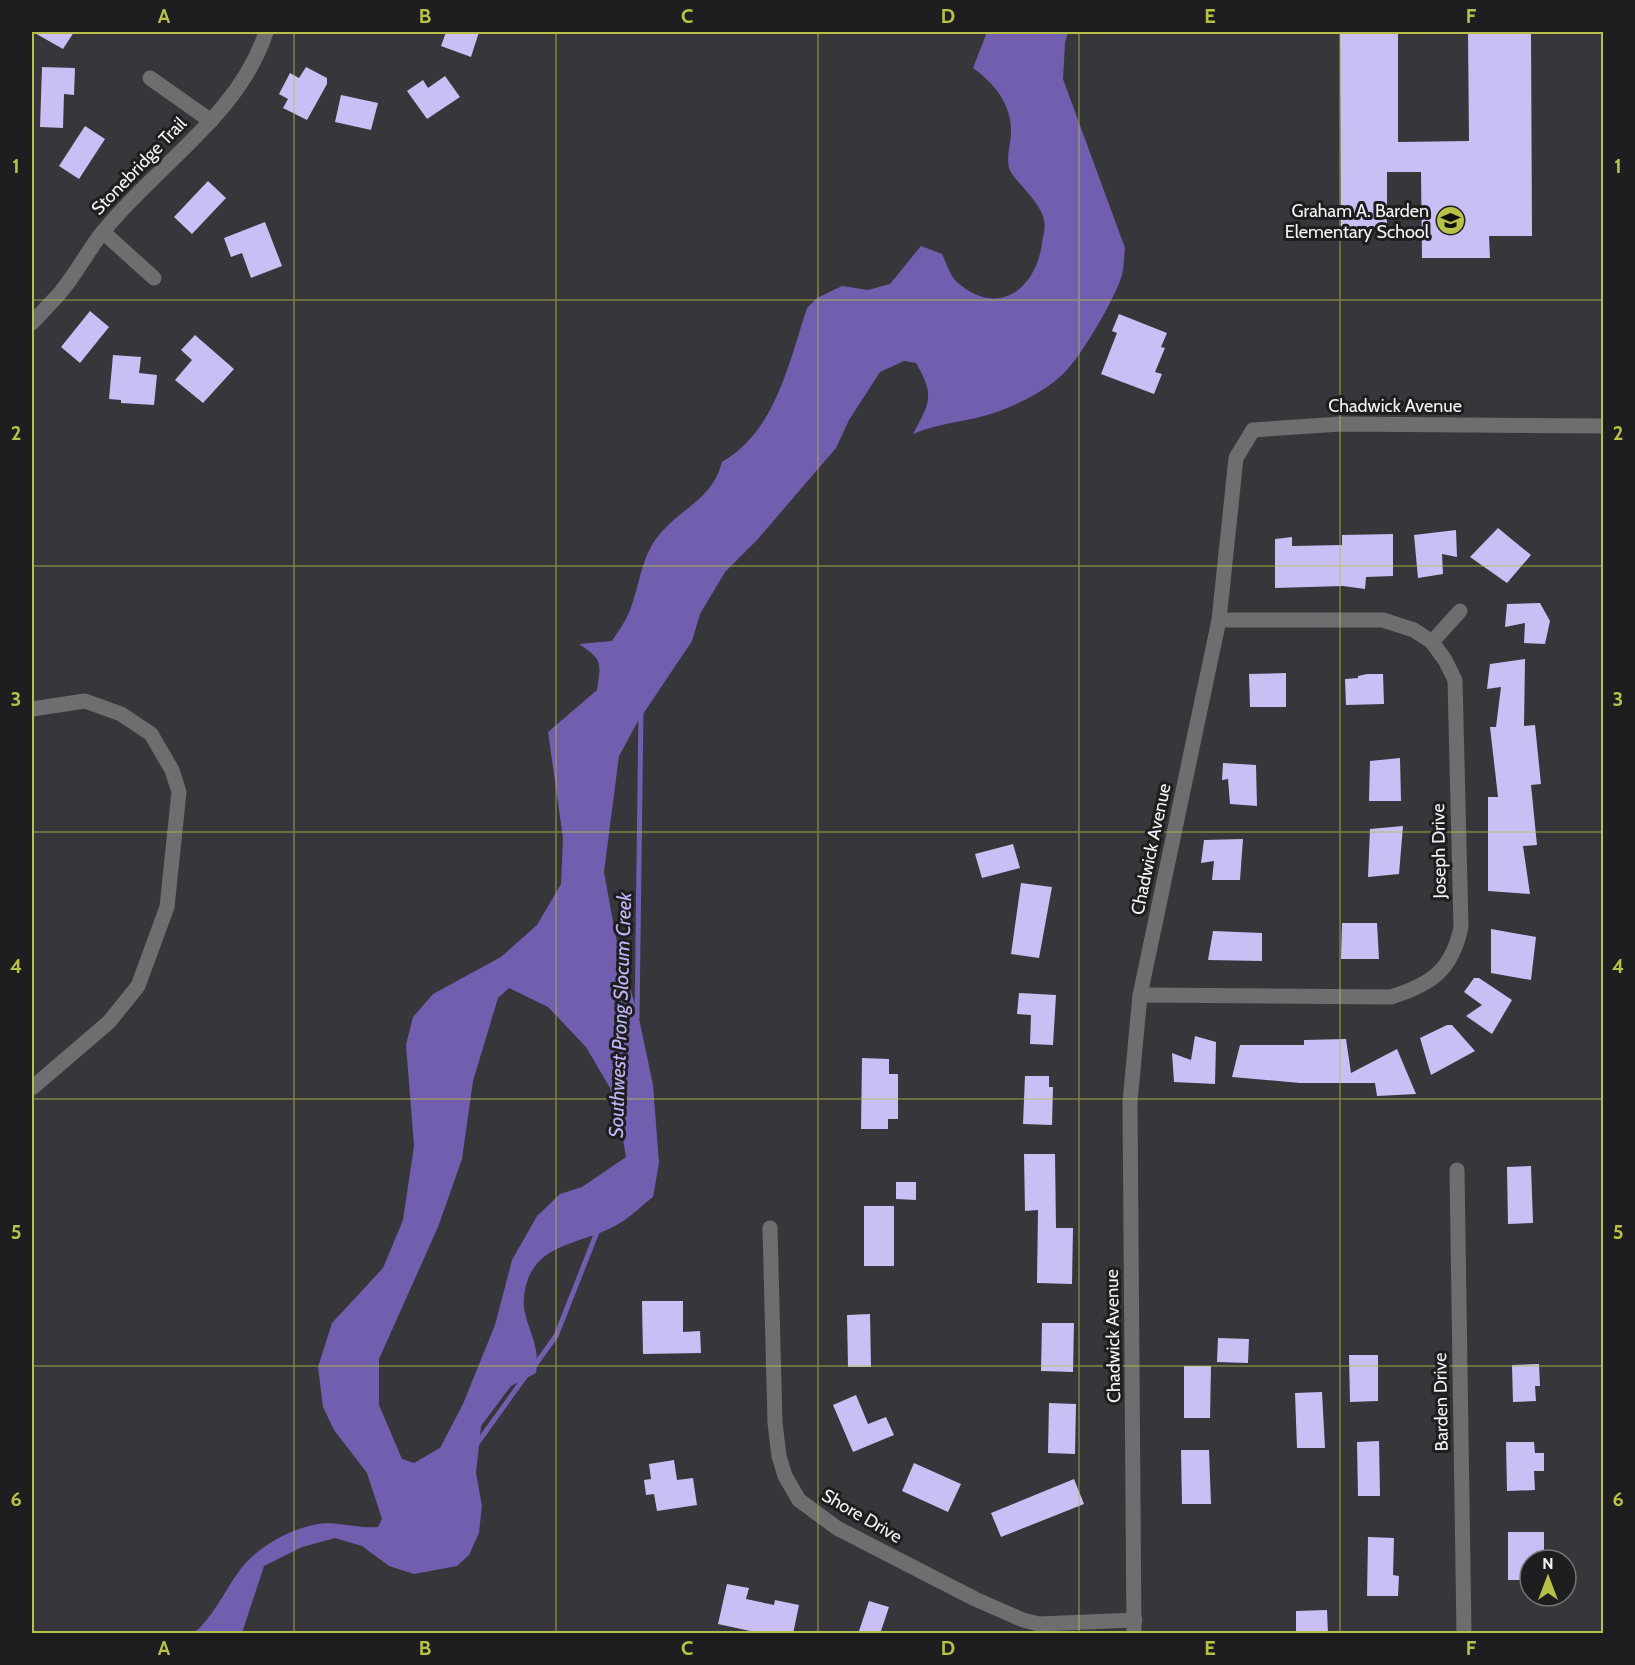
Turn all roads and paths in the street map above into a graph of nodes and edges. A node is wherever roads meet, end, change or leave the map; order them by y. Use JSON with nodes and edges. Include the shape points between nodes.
{"nodes":[{"id":1,"x":266,"y":32,"type":"edge"},
{"id":2,"x":150,"y":78,"type":"dead end"},
{"id":3,"x":211,"y":121,"type":"junction"},
{"id":4,"x":103,"y":232,"type":"junction"},
{"id":5,"x":154,"y":278,"type":"dead end"},
{"id":6,"x":32,"y":323,"type":"edge"},
{"id":7,"x":1604,"y":426,"type":"edge"},
{"id":8,"x":1460,"y":611,"type":"dead end"},
{"id":9,"x":1219,"y":620,"type":"junction"},
{"id":10,"x":1432,"y":642,"type":"junction"},
{"id":11,"x":32,"y":709,"type":"edge"},
{"id":12,"x":1140,"y":995,"type":"junction"},
{"id":13,"x":32,"y":1088,"type":"edge"},
{"id":14,"x":1457,"y":1170,"type":"dead end"},
{"id":15,"x":770,"y":1228,"type":"dead end"},
{"id":16,"x":1135,"y":1627,"type":"edge"},
{"id":17,"x":1464,"y":1634,"type":"edge"}],
"edges":[{"from":1,"to":3,"type":"street","name":"Stonebridge Trail","via":[[245,77]]},
{"from":2,"to":3,"type":"street"},
{"from":3,"to":4,"type":"street","name":"Stonebridge Trail"},
{"from":4,"to":5,"type":"street"},
{"from":4,"to":6,"type":"street","name":"Stonebridge Trail","via":[[60,292]]},
{"from":7,"to":9,"type":"street","name":"Chadwick Avenue","via":[[1341,424],[1253,430],[1236,458]]},
{"from":8,"to":10,"type":"street"},
{"from":9,"to":10,"type":"street","name":"Joseph Drive","via":[[1383,620],[1414,630]]},
{"from":9,"to":12,"type":"street","name":"Chadwick Avenue"},
{"from":10,"to":12,"type":"street","name":"Joseph Drive","via":[[1455,680],[1461,927],[1455,952],[1436,975],[1391,997]]},
{"from":11,"to":13,"type":"street","via":[[85,701],[121,714],[151,734],[168,761],[179,792],[168,907],[138,986],[109,1022]]},
{"from":12,"to":16,"type":"street","name":"Chadwick Avenue","via":[[1130,1102]]},
{"from":14,"to":17,"type":"street","name":"Barden Drive"},
{"from":15,"to":16,"type":"street","name":"Shore Drive","via":[[779,1456],[799,1500],[837,1527],[1023,1620],[1038,1624]]}]}
